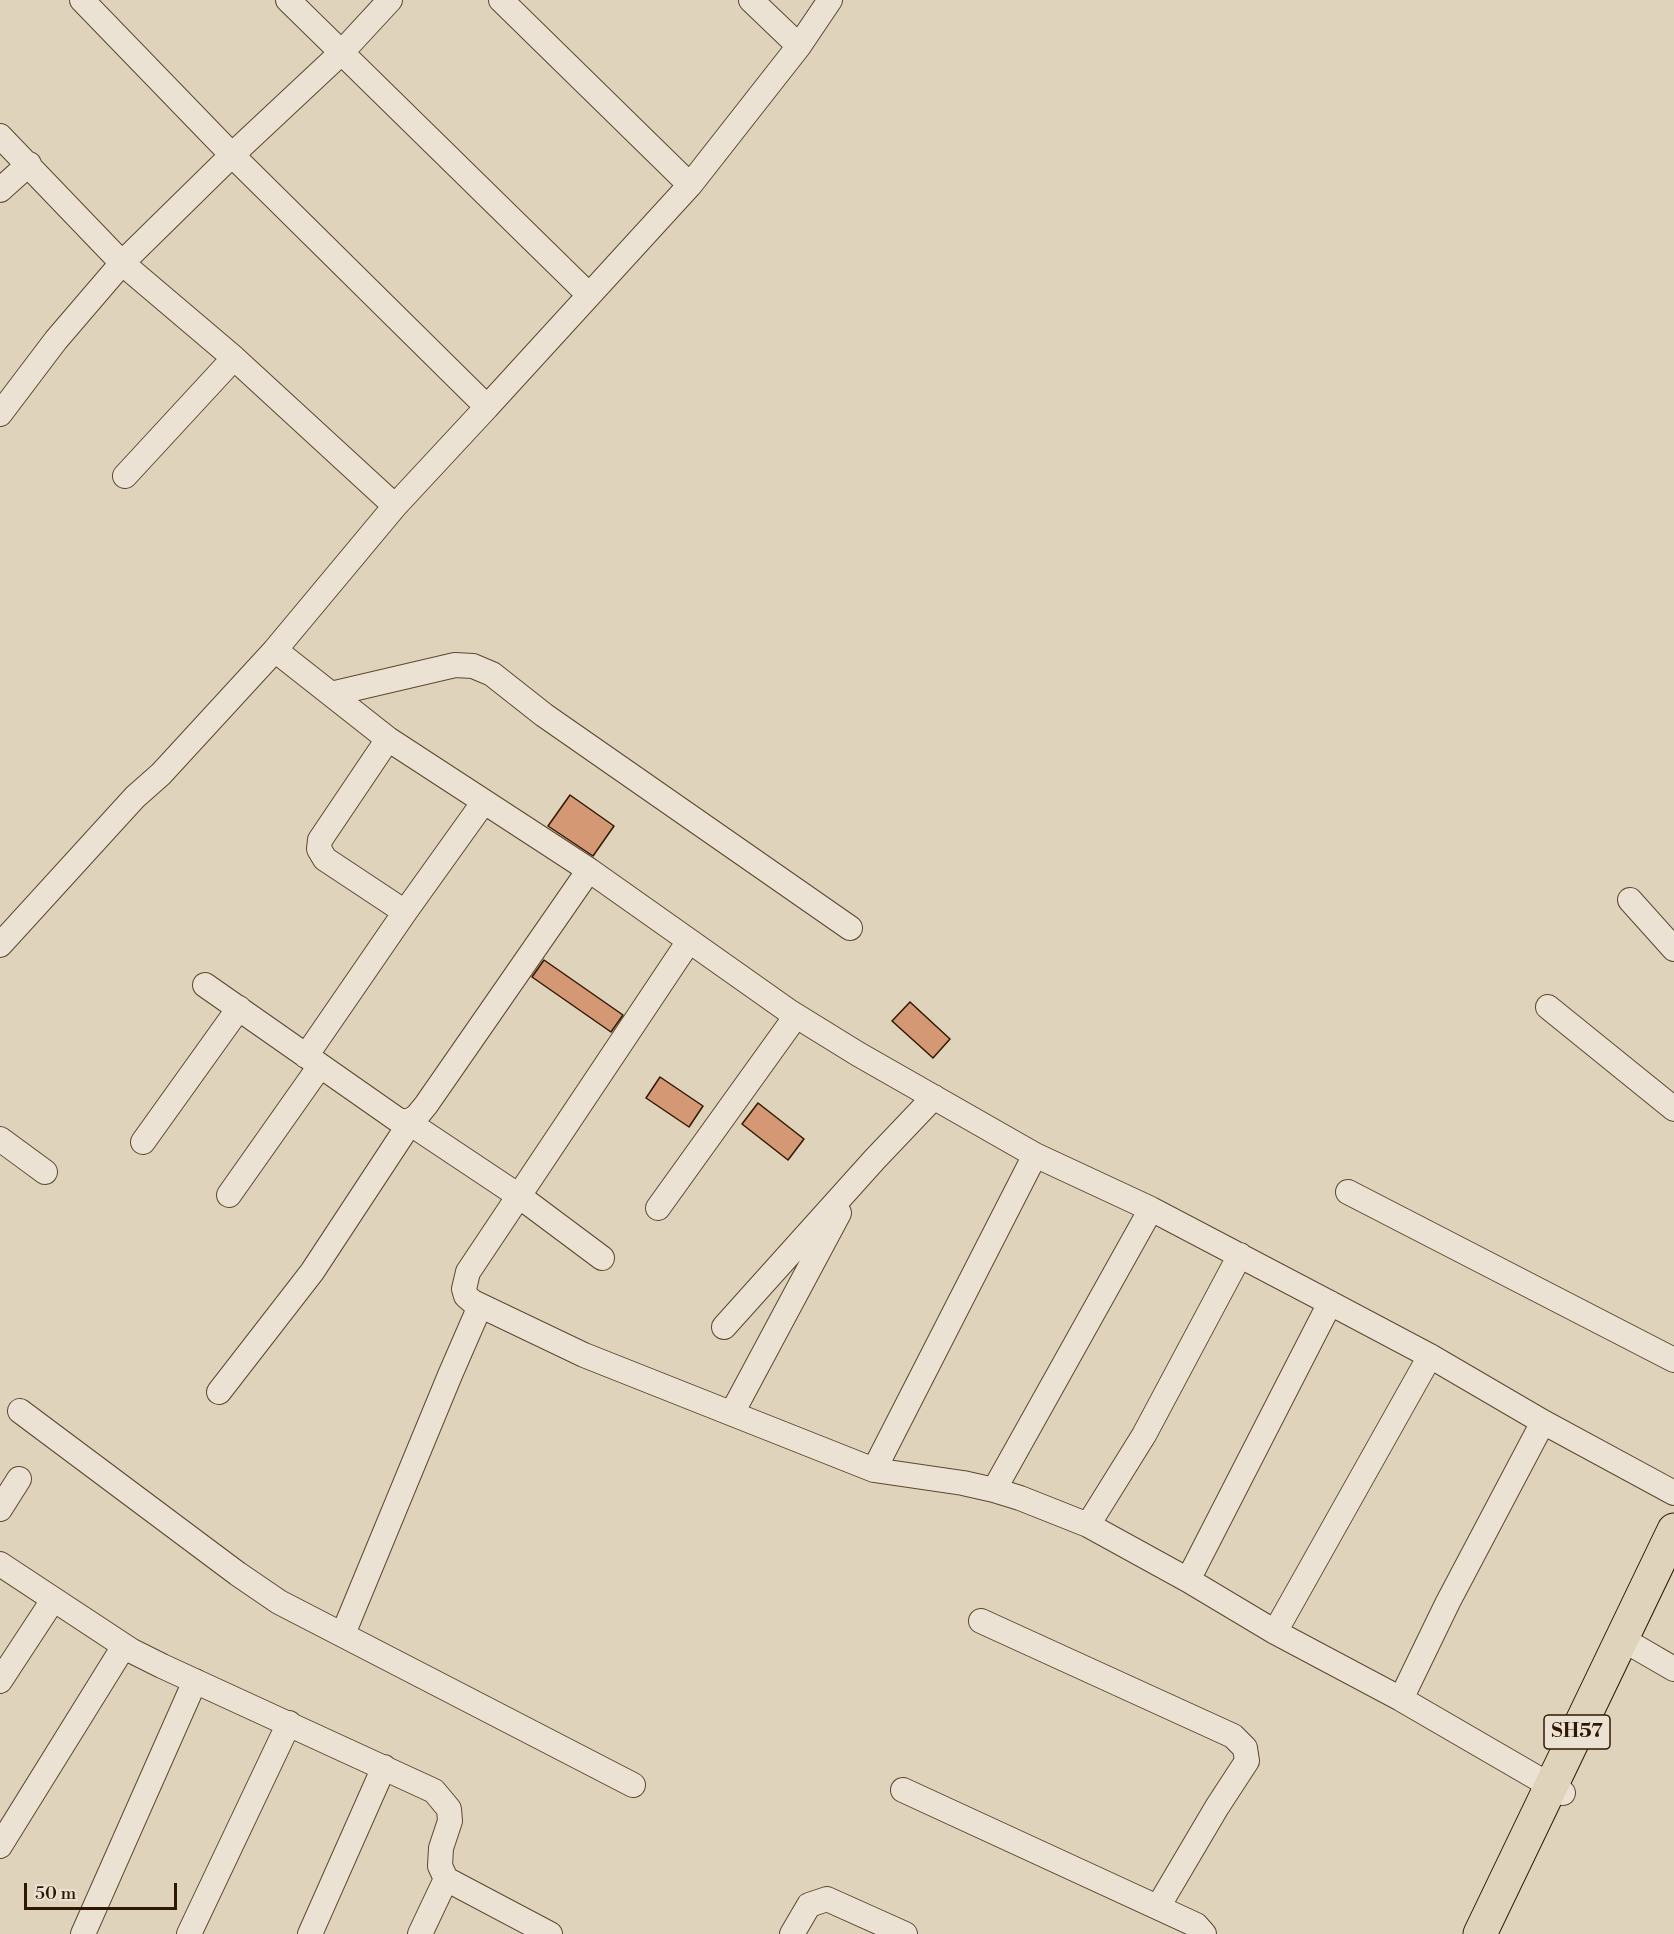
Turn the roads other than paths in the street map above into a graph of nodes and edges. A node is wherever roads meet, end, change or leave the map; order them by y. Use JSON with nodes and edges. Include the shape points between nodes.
{"nodes":[{"id":1,"x":82,"y":0,"type":"edge"},
{"id":2,"x":288,"y":0,"type":"edge"},
{"id":3,"x":390,"y":0,"type":"edge"},
{"id":4,"x":501,"y":0,"type":"edge"},
{"id":5,"x":751,"y":0,"type":"edge"},
{"id":6,"x":830,"y":0,"type":"edge"},
{"id":7,"x":799,"y":46,"type":"junction"},
{"id":8,"x":341,"y":54,"type":"junction"},
{"id":9,"x":0,"y":136,"type":"edge"},
{"id":10,"x":232,"y":155,"type":"junction"},
{"id":11,"x":28,"y":164,"type":"junction"},
{"id":12,"x":690,"y":185,"type":"junction"},
{"id":13,"x":0,"y":190,"type":"edge"},
{"id":14,"x":123,"y":263,"type":"junction"},
{"id":15,"x":589,"y":295,"type":"junction"},
{"id":16,"x":234,"y":357,"type":"junction"},
{"id":17,"x":487,"y":407,"type":"junction"},
{"id":18,"x":0,"y":414,"type":"edge"},
{"id":19,"x":125,"y":476,"type":"dead end"},
{"id":20,"x":394,"y":506,"type":"junction"},
{"id":21,"x":275,"y":650,"type":"junction"},
{"id":22,"x":331,"y":694,"type":"junction"},
{"id":23,"x":388,"y":739,"type":"junction"},
{"id":24,"x":483,"y":803,"type":"junction"},
{"id":25,"x":589,"y":870,"type":"junction"},
{"id":26,"x":1630,"y":900,"type":"dead end"},
{"id":27,"x":405,"y":912,"type":"junction"},
{"id":28,"x":850,"y":928,"type":"dead end"},
{"id":29,"x":689,"y":941,"type":"junction"},
{"id":30,"x":0,"y":945,"type":"edge"},
{"id":31,"x":1674,"y":949,"type":"edge"},
{"id":32,"x":205,"y":985,"type":"dead end"},
{"id":33,"x":1548,"y":1007,"type":"dead end"},
{"id":34,"x":239,"y":1008,"type":"junction"},
{"id":35,"x":796,"y":1016,"type":"junction"},
{"id":36,"x":313,"y":1061,"type":"junction"},
{"id":37,"x":934,"y":1097,"type":"junction"},
{"id":38,"x":1674,"y":1109,"type":"edge"},
{"id":39,"x":409,"y":1122,"type":"junction"},
{"id":40,"x":0,"y":1139,"type":"edge"},
{"id":41,"x":143,"y":1142,"type":"dead end"},
{"id":42,"x":1035,"y":1155,"type":"junction"},
{"id":43,"x":45,"y":1173,"type":"dead end"},
{"id":44,"x":859,"y":1177,"type":"junction"},
{"id":45,"x":1348,"y":1192,"type":"dead end"},
{"id":46,"x":229,"y":1195,"type":"dead end"},
{"id":47,"x":519,"y":1196,"type":"junction"},
{"id":48,"x":658,"y":1208,"type":"dead end"},
{"id":49,"x":1151,"y":1209,"type":"junction"},
{"id":50,"x":1240,"y":1255,"type":"junction"},
{"id":51,"x":602,"y":1258,"type":"dead end"},
{"id":52,"x":1330,"y":1303,"type":"junction"},
{"id":53,"x":480,"y":1306,"type":"junction"},
{"id":54,"x":724,"y":1327,"type":"dead end"},
{"id":55,"x":1430,"y":1356,"type":"junction"},
{"id":56,"x":1674,"y":1360,"type":"edge"},
{"id":57,"x":219,"y":1392,"type":"dead end"},
{"id":58,"x":20,"y":1411,"type":"dead end"},
{"id":59,"x":732,"y":1413,"type":"junction"},
{"id":60,"x":1543,"y":1422,"type":"junction"},
{"id":61,"x":874,"y":1470,"type":"junction"},
{"id":62,"x":19,"y":1479,"type":"dead end"},
{"id":63,"x":994,"y":1490,"type":"junction"},
{"id":64,"x":1674,"y":1492,"type":"edge"},
{"id":65,"x":0,"y":1509,"type":"edge"},
{"id":66,"x":1088,"y":1525,"type":"junction"},
{"id":67,"x":1674,"y":1530,"type":"edge"},
{"id":68,"x":0,"y":1564,"type":"edge"},
{"id":69,"x":1674,"y":1564,"type":"edge"},
{"id":70,"x":1188,"y":1580,"type":"junction"},
{"id":71,"x":53,"y":1600,"type":"junction"},
{"id":72,"x":981,"y":1622,"type":"dead end"},
{"id":73,"x":1275,"y":1632,"type":"junction"},
{"id":74,"x":343,"y":1634,"type":"junction"},
{"id":75,"x":124,"y":1646,"type":"junction"},
{"id":76,"x":1636,"y":1647,"type":"junction"},
{"id":77,"x":1674,"y":1669,"type":"edge"},
{"id":78,"x":0,"y":1681,"type":"edge"},
{"id":79,"x":195,"y":1681,"type":"junction"},
{"id":80,"x":1401,"y":1699,"type":"junction"},
{"id":81,"x":289,"y":1723,"type":"junction"},
{"id":82,"x":384,"y":1767,"type":"junction"},
{"id":83,"x":633,"y":1785,"type":"dead end"},
{"id":84,"x":903,"y":1790,"type":"dead end"},
{"id":85,"x":1558,"y":1790,"type":"junction"},
{"id":86,"x":0,"y":1846,"type":"edge"},
{"id":87,"x":1523,"y":1862,"type":"junction"},
{"id":88,"x":446,"y":1879,"type":"junction"},
{"id":89,"x":1158,"y":1907,"type":"junction"},
{"id":90,"x":83,"y":1934,"type":"edge"},
{"id":91,"x":189,"y":1934,"type":"edge"},
{"id":92,"x":310,"y":1934,"type":"edge"},
{"id":93,"x":420,"y":1934,"type":"edge"},
{"id":94,"x":550,"y":1934,"type":"edge"},
{"id":95,"x":792,"y":1934,"type":"edge"},
{"id":96,"x":905,"y":1934,"type":"edge"},
{"id":97,"x":1204,"y":1934,"type":"edge"},
{"id":98,"x":1480,"y":1934,"type":"edge"},
{"id":99,"x":1496,"y":1934,"type":"edge"}],
"edges":[{"from":1,"to":10,"type":"street"},
{"from":2,"to":8,"type":"street"},
{"from":3,"to":8,"type":"street"},
{"from":4,"to":12,"type":"street"},
{"from":5,"to":7,"type":"street"},
{"from":6,"to":7,"type":"street"},
{"from":7,"to":12,"type":"street"},
{"from":8,"to":10,"type":"street"},
{"from":8,"to":15,"type":"street"},
{"from":9,"to":11,"type":"street"},
{"from":10,"to":14,"type":"street"},
{"from":10,"to":17,"type":"street"},
{"from":11,"to":13,"type":"street"},
{"from":11,"to":14,"type":"street"},
{"from":12,"to":15,"type":"street"},
{"from":14,"to":16,"type":"street"},
{"from":14,"to":18,"type":"street","via":[[56,340]]},
{"from":15,"to":17,"type":"street"},
{"from":16,"to":19,"type":"street"},
{"from":16,"to":20,"type":"street"},
{"from":17,"to":20,"type":"street"},
{"from":20,"to":21,"type":"street"},
{"from":21,"to":22,"type":"street"},
{"from":21,"to":30,"type":"street"},
{"from":22,"to":23,"type":"street"},
{"from":22,"to":28,"type":"street","via":[[455,665],[473,666],[492,674],[554,722]]},
{"from":23,"to":24,"type":"street"},
{"from":23,"to":27,"type":"street","via":[[320,840],[319,849],[325,859]]},
{"from":24,"to":25,"type":"street"},
{"from":24,"to":27,"type":"street"},
{"from":25,"to":29,"type":"street"},
{"from":25,"to":39,"type":"street","via":[[426,1105]]},
{"from":26,"to":31,"type":"street"},
{"from":27,"to":36,"type":"street"},
{"from":29,"to":35,"type":"street"},
{"from":29,"to":47,"type":"street"},
{"from":32,"to":34,"type":"street"},
{"from":33,"to":38,"type":"street"},
{"from":34,"to":36,"type":"street"},
{"from":34,"to":41,"type":"street"},
{"from":35,"to":37,"type":"street"},
{"from":35,"to":48,"type":"street"},
{"from":36,"to":39,"type":"street","via":[[398,1120]]},
{"from":36,"to":46,"type":"street"},
{"from":37,"to":42,"type":"street"},
{"from":37,"to":44,"type":"street"},
{"from":39,"to":47,"type":"street"},
{"from":39,"to":57,"type":"street","via":[[312,1272]]},
{"from":40,"to":43,"type":"street"},
{"from":42,"to":49,"type":"street"},
{"from":42,"to":61,"type":"street"},
{"from":44,"to":54,"type":"street"},
{"from":44,"to":59,"type":"street"},
{"from":45,"to":56,"type":"street"},
{"from":47,"to":51,"type":"street"},
{"from":47,"to":53,"type":"street","via":[[465,1280],[466,1296]]},
{"from":49,"to":50,"type":"street"},
{"from":49,"to":63,"type":"street"},
{"from":50,"to":52,"type":"street"},
{"from":50,"to":66,"type":"street","via":[[1144,1435]]},
{"from":52,"to":55,"type":"street"},
{"from":52,"to":70,"type":"street"},
{"from":53,"to":59,"type":"street","via":[[584,1355]]},
{"from":53,"to":74,"type":"street"},
{"from":55,"to":60,"type":"street"},
{"from":55,"to":73,"type":"street"},
{"from":58,"to":74,"type":"street","via":[[238,1574],[279,1602]]},
{"from":59,"to":61,"type":"street"},
{"from":60,"to":64,"type":"street"},
{"from":60,"to":80,"type":"street"},
{"from":61,"to":63,"type":"street"},
{"from":62,"to":65,"type":"street"},
{"from":63,"to":66,"type":"street"},
{"from":66,"to":70,"type":"street"},
{"from":67,"to":85,"type":"main road","number":"SH57","via":[[1606,1670]]},
{"from":68,"to":71,"type":"street"},
{"from":69,"to":76,"type":"main road","number":"SH57"},
{"from":70,"to":73,"type":"street"},
{"from":71,"to":75,"type":"street"},
{"from":71,"to":78,"type":"street"},
{"from":72,"to":89,"type":"street","via":[[1233,1736],[1245,1748],[1247,1761]]},
{"from":73,"to":80,"type":"street"},
{"from":74,"to":83,"type":"street"},
{"from":75,"to":79,"type":"street"},
{"from":75,"to":86,"type":"street"},
{"from":76,"to":77,"type":"street"},
{"from":76,"to":85,"type":"main road","number":"SH57"},
{"from":79,"to":81,"type":"street"},
{"from":79,"to":90,"type":"street"},
{"from":80,"to":85,"type":"street"},
{"from":81,"to":82,"type":"street"},
{"from":81,"to":91,"type":"street"},
{"from":82,"to":88,"type":"street","via":[[434,1791],[449,1809],[440,1866]]},
{"from":82,"to":92,"type":"street"},
{"from":84,"to":89,"type":"street"},
{"from":85,"to":87,"type":"main road","number":"SH57"},
{"from":87,"to":98,"type":"main road","number":"SH57"},
{"from":87,"to":99,"type":"main road","number":"SH57"},
{"from":88,"to":93,"type":"street"},
{"from":88,"to":94,"type":"street"},
{"from":89,"to":97,"type":"street","via":[[1196,1925]]},
{"from":95,"to":96,"type":"street","via":[[809,1905],[827,1899]]}]}
